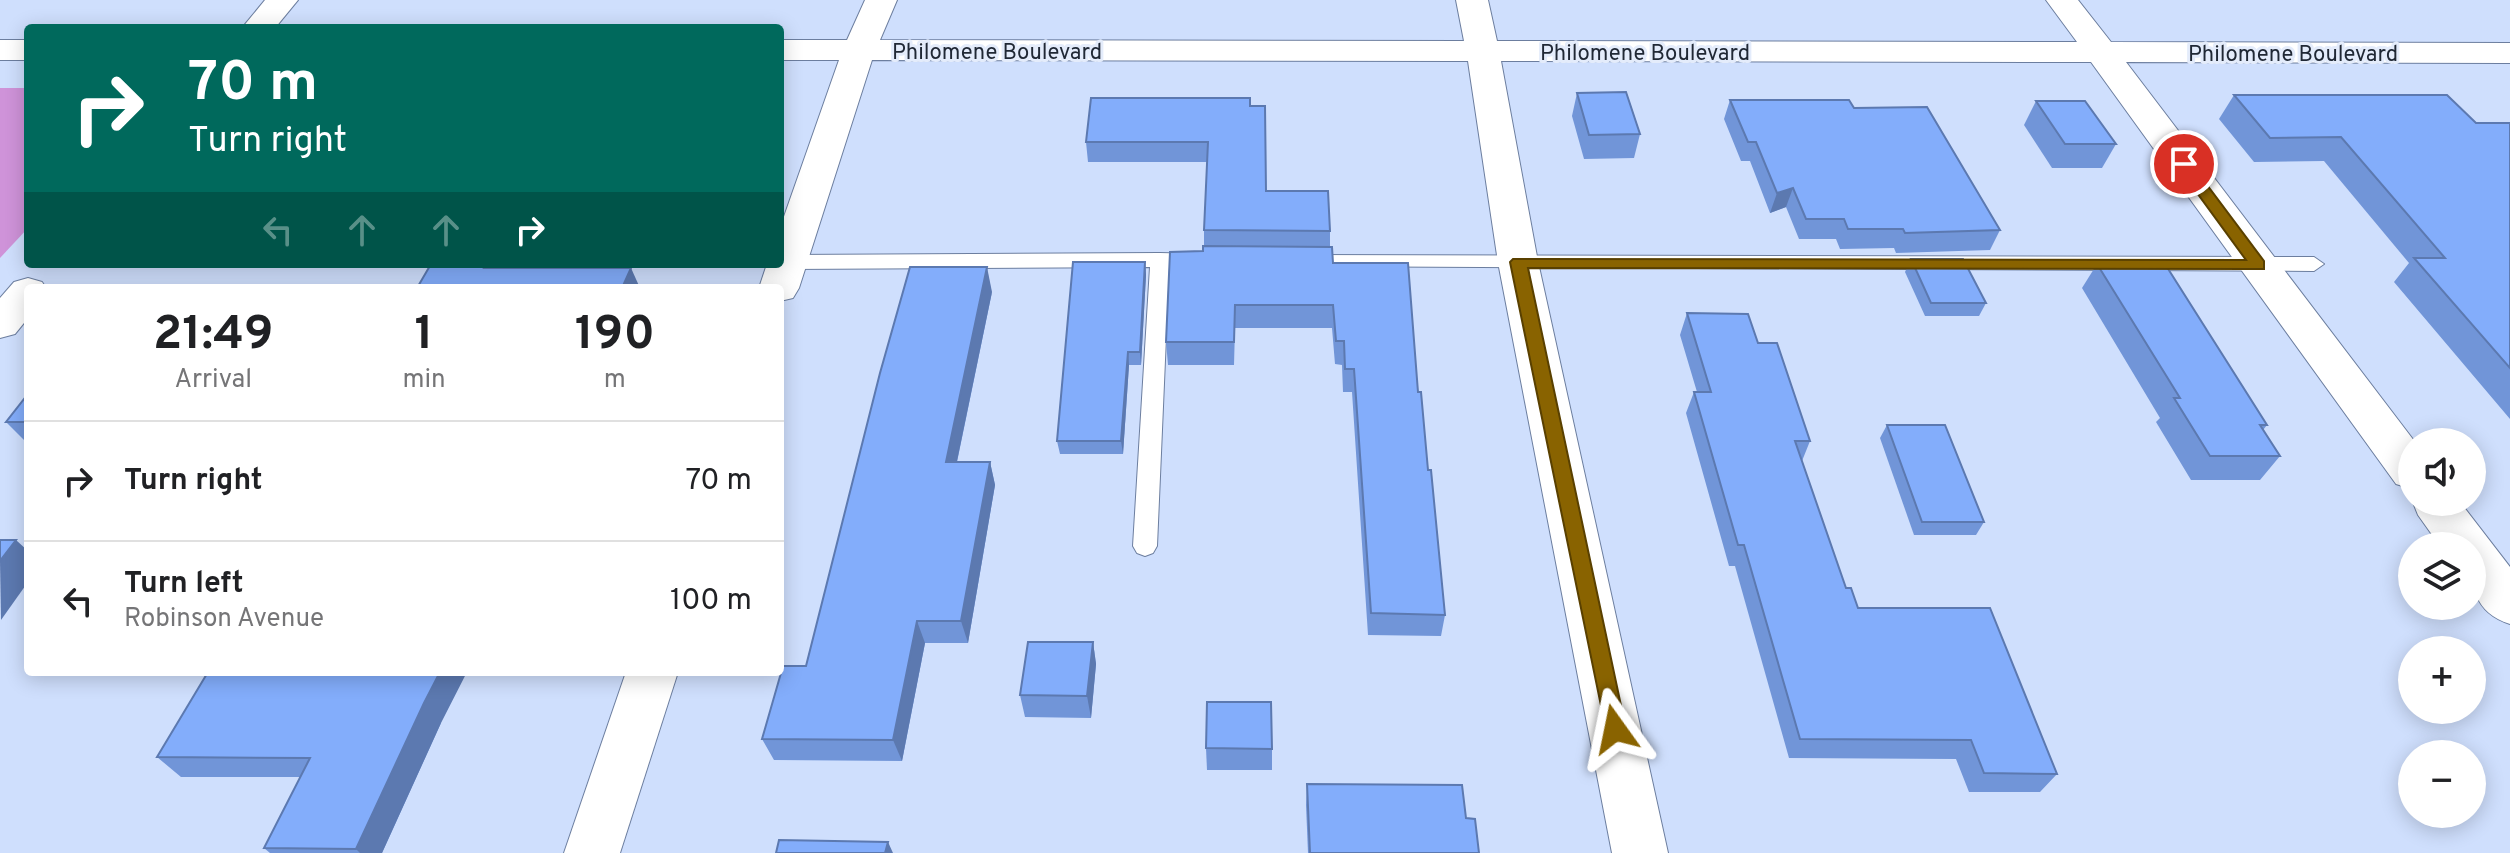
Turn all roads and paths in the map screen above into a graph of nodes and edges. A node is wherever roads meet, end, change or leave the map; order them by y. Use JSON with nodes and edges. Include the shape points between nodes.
{"nodes":[{"id":1,"x":282,"y":0,"type":"edge"},
{"id":2,"x":881,"y":0,"type":"edge"},
{"id":3,"x":1472,"y":0,"type":"edge"},
{"id":4,"x":2062,"y":0,"type":"edge"},
{"id":5,"x":261,"y":24,"type":"edge"},
{"id":6,"x":0,"y":50,"type":"edge"},
{"id":7,"x":24,"y":50,"type":"edge"},
{"id":8,"x":784,"y":50,"type":"edge"},
{"id":9,"x":859,"y":50,"type":"junction"},
{"id":10,"x":1483,"y":52,"type":"junction"},
{"id":11,"x":2101,"y":53,"type":"junction"},
{"id":12,"x":2510,"y":53,"type":"edge"},
{"id":13,"x":1160,"y":259,"type":"junction"},
{"id":14,"x":1223,"y":260,"type":"edge"},
{"id":15,"x":1286,"y":261,"type":"edge"},
{"id":16,"x":1518,"y":262,"type":"junction"},
{"id":17,"x":2314,"y":264,"type":"dead end"},
{"id":18,"x":2258,"y":265,"type":"junction"},
{"id":19,"x":49,"y":268,"type":"edge"},
{"id":20,"x":783,"y":275,"type":"edge"},
{"id":21,"x":35,"y":284,"type":"edge"},
{"id":22,"x":24,"y":297,"type":"edge"},
{"id":23,"x":0,"y":324,"type":"edge"},
{"id":24,"x":2398,"y":453,"type":"edge"},
{"id":25,"x":1145,"y":546,"type":"dead end"},
{"id":26,"x":2486,"y":571,"type":"edge"},
{"id":27,"x":2510,"y":604,"type":"edge"},
{"id":28,"x":651,"y":676,"type":"edge"},
{"id":29,"x":592,"y":853,"type":"edge"},
{"id":30,"x":1640,"y":853,"type":"edge"}],
"edges":[{"from":1,"to":5,"type":"street"},
{"from":2,"to":9,"type":"street"},
{"from":3,"to":10,"type":"street"},
{"from":4,"to":11,"type":"street"},
{"from":6,"to":7,"type":"street"},
{"from":8,"to":9,"type":"street","name":"Philomene Boulevard"},
{"from":9,"to":10,"type":"street","name":"Philomene Boulevard"},
{"from":9,"to":20,"type":"street"},
{"from":10,"to":11,"type":"street","name":"Philomene Boulevard"},
{"from":10,"to":16,"type":"street"},
{"from":11,"to":12,"type":"street","name":"Philomene Boulevard"},
{"from":11,"to":18,"type":"street"},
{"from":13,"to":14,"type":"lane"},
{"from":13,"to":20,"type":"lane"},
{"from":13,"to":25,"type":"lane"},
{"from":15,"to":16,"type":"lane"},
{"from":16,"to":18,"type":"lane"},
{"from":16,"to":30,"type":"street"},
{"from":17,"to":18,"type":"lane"},
{"from":18,"to":24,"type":"street"},
{"from":19,"to":21,"type":"street"},
{"from":22,"to":23,"type":"street"},
{"from":26,"to":27,"type":"street"},
{"from":28,"to":29,"type":"street"}]}
